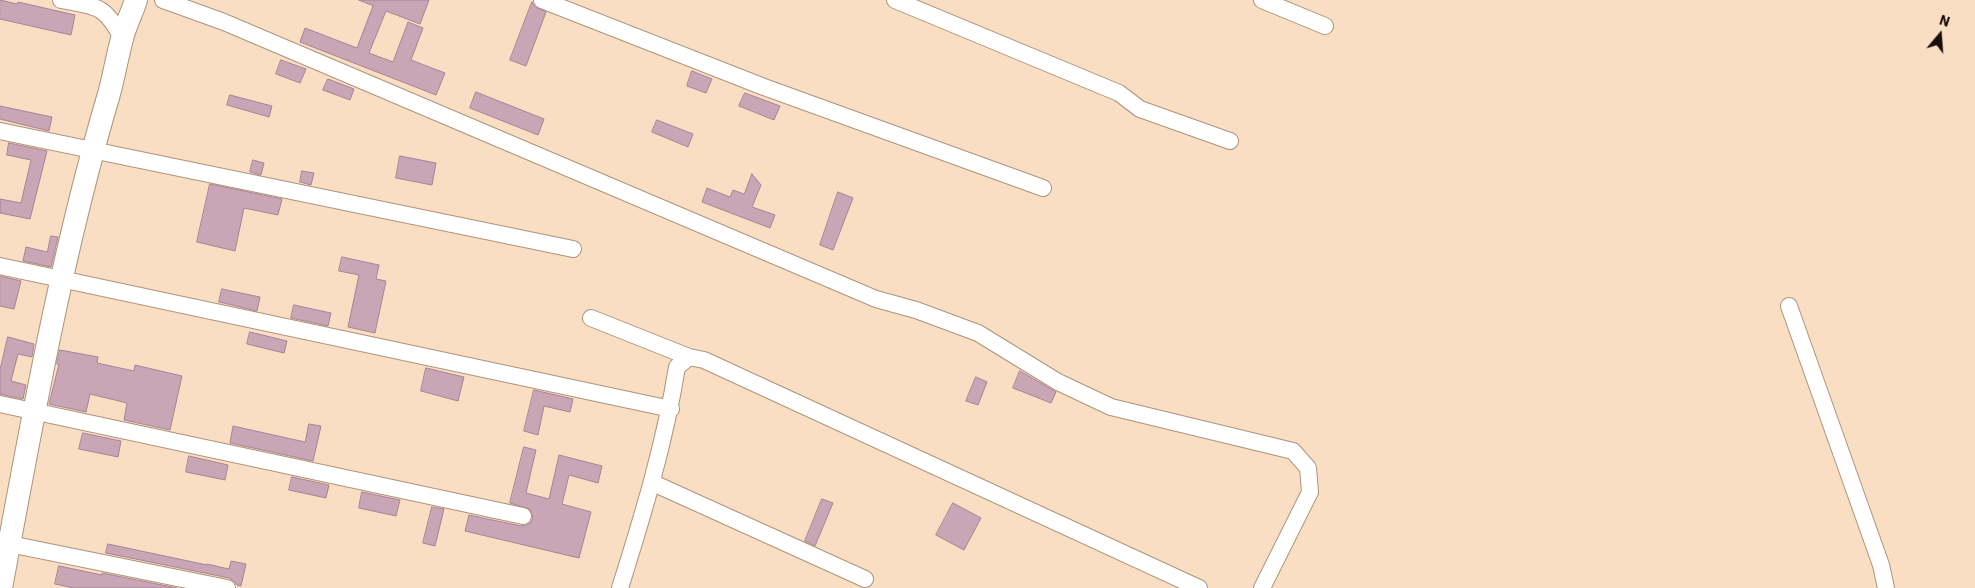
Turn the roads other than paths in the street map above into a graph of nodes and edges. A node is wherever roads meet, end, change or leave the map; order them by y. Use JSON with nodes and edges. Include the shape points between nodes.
{"nodes":[{"id":1,"x":61,"y":0,"type":"edge"},
{"id":2,"x":136,"y":0,"type":"edge"},
{"id":3,"x":163,"y":0,"type":"edge"},
{"id":4,"x":542,"y":0,"type":"edge"},
{"id":5,"x":895,"y":0,"type":"edge"},
{"id":6,"x":1262,"y":0,"type":"edge"},
{"id":7,"x":1325,"y":26,"type":"dead end"},
{"id":8,"x":122,"y":38,"type":"junction"},
{"id":9,"x":0,"y":131,"type":"edge"},
{"id":10,"x":1230,"y":140,"type":"dead end"},
{"id":11,"x":92,"y":150,"type":"junction"},
{"id":12,"x":1043,"y":188,"type":"dead end"},
{"id":13,"x":573,"y":249,"type":"dead end"},
{"id":14,"x":0,"y":266,"type":"edge"},
{"id":15,"x":62,"y":279,"type":"junction"},
{"id":16,"x":1789,"y":306,"type":"dead end"},
{"id":17,"x":592,"y":318,"type":"dead end"},
{"id":18,"x":689,"y":357,"type":"junction"},
{"id":19,"x":0,"y":404,"type":"edge"},
{"id":20,"x":671,"y":409,"type":"junction"},
{"id":21,"x":34,"y":411,"type":"junction"},
{"id":22,"x":652,"y":483,"type":"junction"},
{"id":23,"x":524,"y":516,"type":"dead end"},
{"id":24,"x":4,"y":543,"type":"edge"},
{"id":25,"x":865,"y":580,"type":"dead end"},
{"id":26,"x":1,"y":588,"type":"edge"},
{"id":27,"x":227,"y":588,"type":"edge"},
{"id":28,"x":620,"y":588,"type":"edge"},
{"id":29,"x":1199,"y":588,"type":"edge"},
{"id":30,"x":1262,"y":588,"type":"edge"},
{"id":31,"x":1886,"y":588,"type":"edge"}],
"edges":[{"from":1,"to":8,"type":"street","via":[[102,10],[112,18]]},
{"from":2,"to":8,"type":"street"},
{"from":3,"to":30,"type":"street","via":[[224,22],[876,299],[978,333],[1058,382],[1111,407],[1293,451],[1308,468],[1310,492]]},
{"from":4,"to":12,"type":"street","via":[[764,88]]},
{"from":5,"to":10,"type":"street","via":[[1119,93],[1140,109]]},
{"from":6,"to":7,"type":"street"},
{"from":8,"to":11,"type":"street","via":[[117,67]]},
{"from":9,"to":11,"type":"street"},
{"from":11,"to":13,"type":"street"},
{"from":11,"to":15,"type":"street"},
{"from":14,"to":15,"type":"street"},
{"from":15,"to":20,"type":"street"},
{"from":15,"to":21,"type":"street"},
{"from":16,"to":31,"type":"street","via":[[1881,565]]},
{"from":17,"to":18,"type":"street"},
{"from":18,"to":20,"type":"street","via":[[677,367]]},
{"from":18,"to":29,"type":"street","via":[[704,360]]},
{"from":19,"to":21,"type":"street"},
{"from":20,"to":22,"type":"street"},
{"from":21,"to":23,"type":"street"},
{"from":21,"to":24,"type":"street"},
{"from":22,"to":25,"type":"street"},
{"from":22,"to":28,"type":"street"},
{"from":24,"to":26,"type":"street"},
{"from":24,"to":27,"type":"street"}]}
